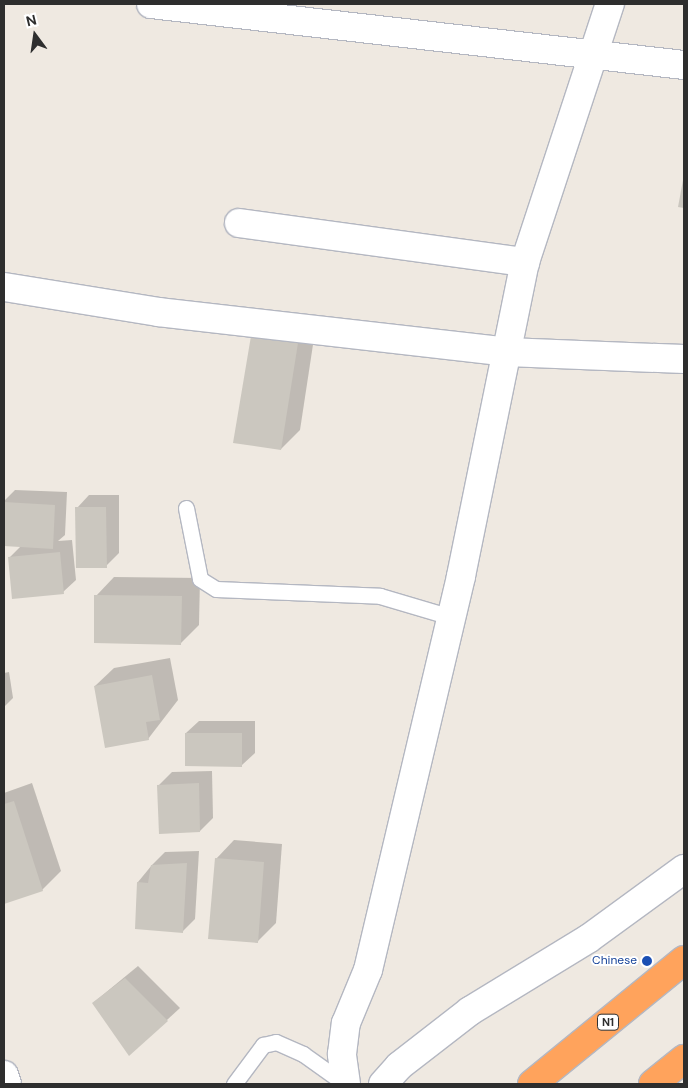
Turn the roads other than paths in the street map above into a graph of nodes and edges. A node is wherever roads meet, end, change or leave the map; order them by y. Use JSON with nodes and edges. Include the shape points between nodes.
{"nodes":[{"id":1,"x":151,"y":4,"type":"edge"},
{"id":2,"x":610,"y":4,"type":"edge"},
{"id":3,"x":596,"y":54,"type":"junction"},
{"id":4,"x":684,"y":65,"type":"edge"},
{"id":5,"x":239,"y":223,"type":"dead end"},
{"id":6,"x":525,"y":262,"type":"junction"},
{"id":7,"x":4,"y":287,"type":"edge"},
{"id":8,"x":507,"y":352,"type":"junction"},
{"id":9,"x":684,"y":359,"type":"edge"},
{"id":10,"x":186,"y":508,"type":"dead end"},
{"id":11,"x":451,"y":616,"type":"junction"},
{"id":12,"x":684,"y":869,"type":"edge"},
{"id":13,"x":684,"y":960,"type":"edge"},
{"id":14,"x":684,"y":1059,"type":"edge"},
{"id":15,"x":4,"y":1075,"type":"edge"},
{"id":16,"x":7,"y":1084,"type":"edge"},
{"id":17,"x":234,"y":1084,"type":"edge"},
{"id":18,"x":345,"y":1084,"type":"edge"},
{"id":19,"x":383,"y":1084,"type":"edge"},
{"id":20,"x":532,"y":1084,"type":"edge"},
{"id":21,"x":653,"y":1084,"type":"edge"}],
"edges":[{"from":1,"to":3,"type":"street"},
{"from":2,"to":3,"type":"street"},
{"from":3,"to":4,"type":"street"},
{"from":3,"to":6,"type":"street"},
{"from":5,"to":6,"type":"street"},
{"from":6,"to":8,"type":"street"},
{"from":7,"to":8,"type":"street","via":[[158,312]]},
{"from":8,"to":9,"type":"street"},
{"from":8,"to":11,"type":"street"},
{"from":10,"to":11,"type":"lane","via":[[200,579],[216,589],[380,596]]},
{"from":11,"to":18,"type":"street","via":[[368,970],[346,1023],[342,1054]]},
{"from":12,"to":19,"type":"street","via":[[588,939],[470,1011],[399,1066]]},
{"from":13,"to":20,"type":"highway","number":"N1"},
{"from":14,"to":21,"type":"highway"},
{"from":15,"to":16,"type":"street"},
{"from":17,"to":18,"type":"lane","via":[[263,1045],[276,1042],[303,1054]]}]}
